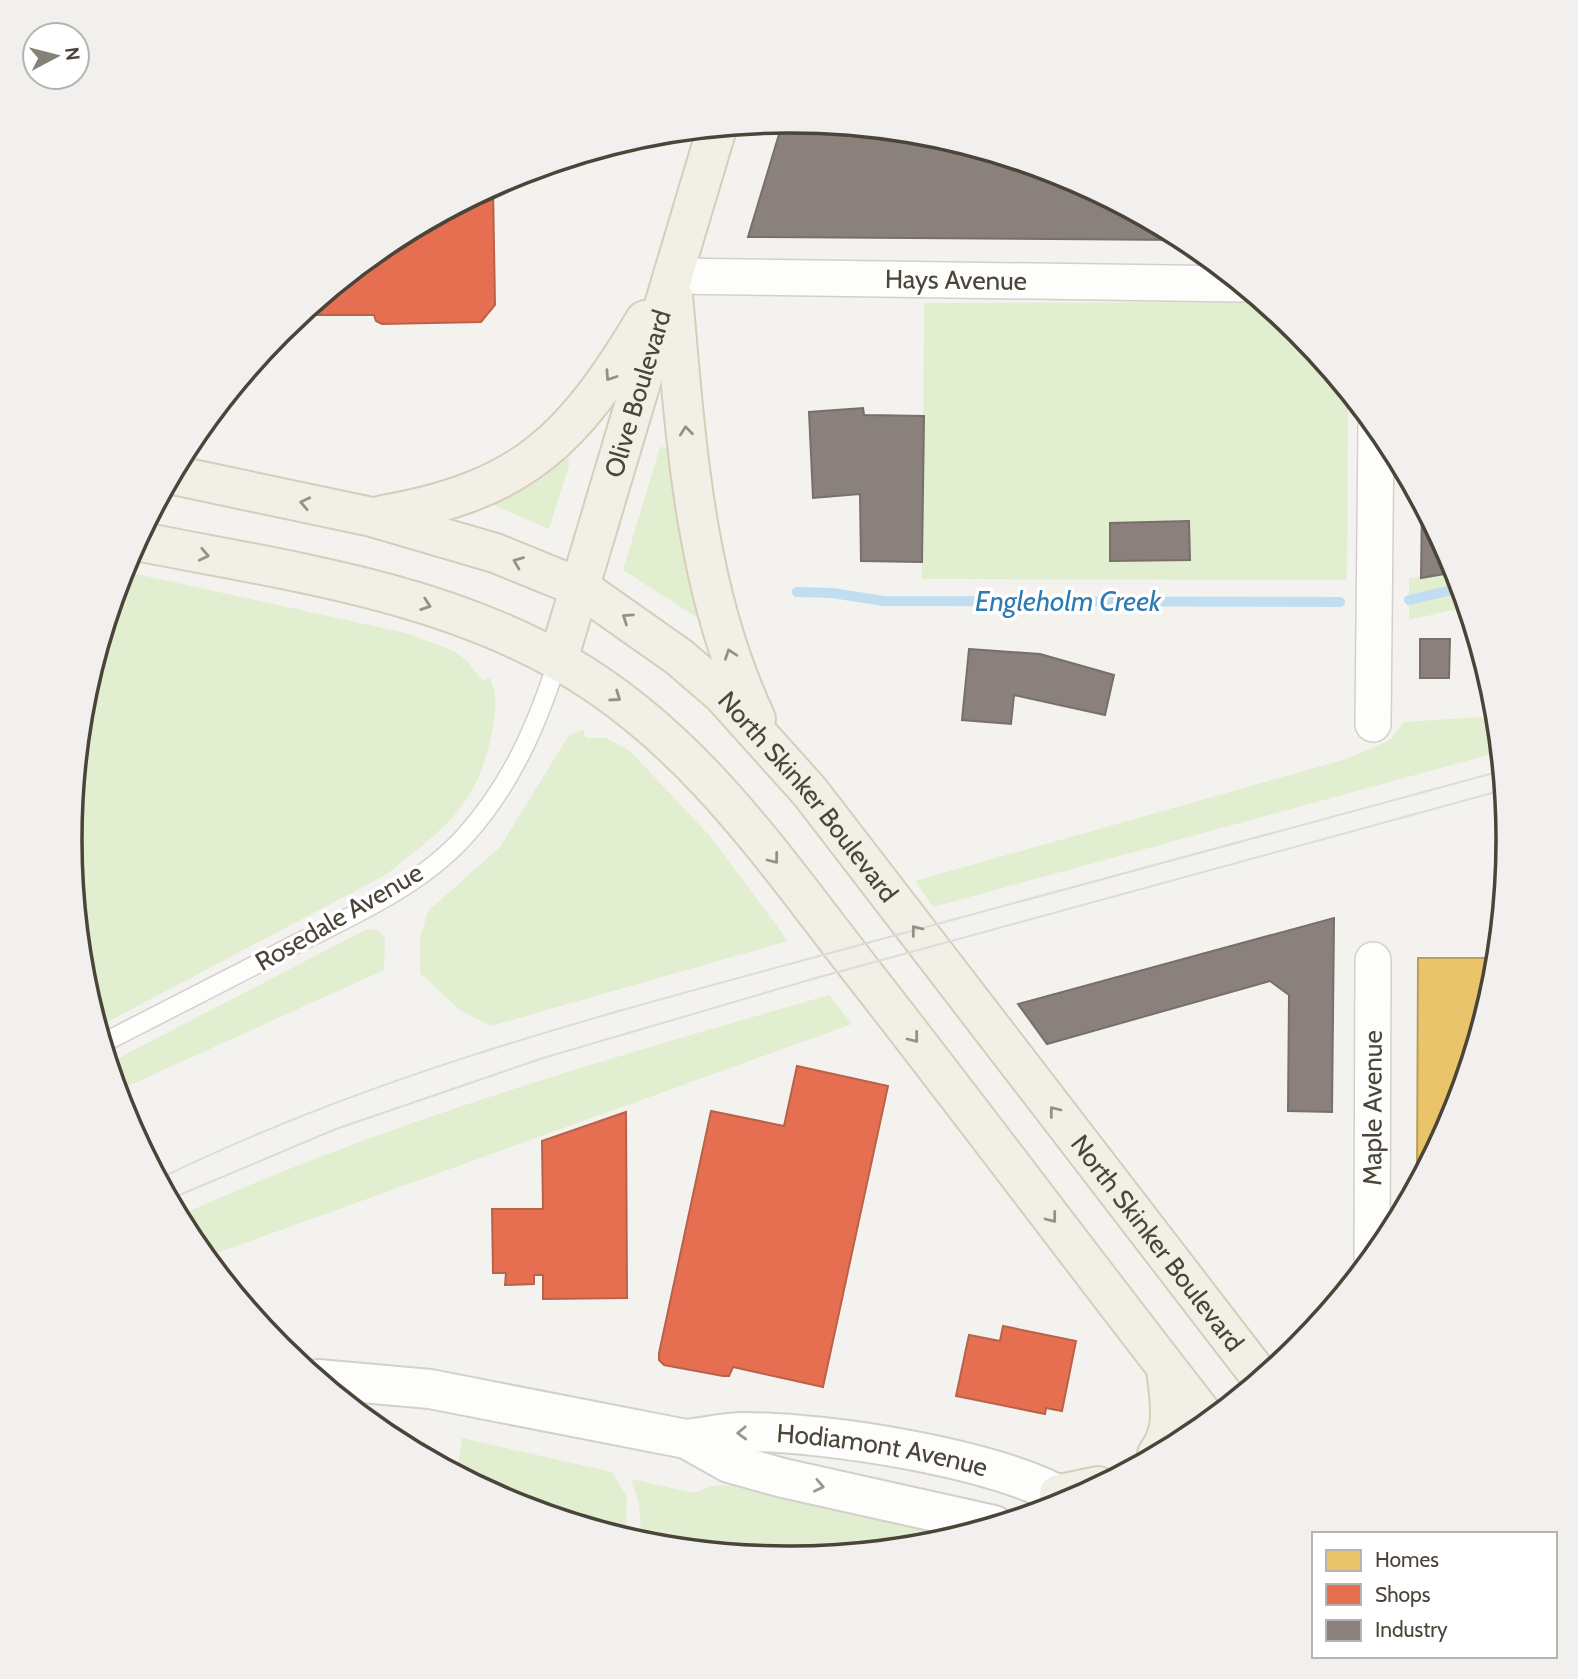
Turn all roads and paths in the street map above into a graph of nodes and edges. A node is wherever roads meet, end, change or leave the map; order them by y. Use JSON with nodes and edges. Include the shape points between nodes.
{"nodes":[{"id":1,"x":714,"y":137,"type":"edge"},
{"id":2,"x":671,"y":276,"type":"junction"},
{"id":3,"x":1225,"y":284,"type":"edge"},
{"id":4,"x":1376,"y":445,"type":"edge"},
{"id":5,"x":183,"y":477,"type":"edge"},
{"id":6,"x":372,"y":517,"type":"junction"},
{"id":7,"x":148,"y":543,"type":"edge"},
{"id":8,"x":581,"y":588,"type":"junction"},
{"id":9,"x":558,"y":660,"type":"junction"},
{"id":10,"x":1373,"y":724,"type":"dead end"},
{"id":11,"x":765,"y":740,"type":"junction"},
{"id":12,"x":1373,"y":960,"type":"dead end"},
{"id":13,"x":111,"y":1040,"type":"edge"},
{"id":14,"x":1372,"y":1239,"type":"edge"},
{"id":15,"x":1166,"y":1368,"type":"junction"},
{"id":16,"x":1258,"y":1368,"type":"edge"},
{"id":17,"x":335,"y":1380,"type":"edge"},
{"id":18,"x":1201,"y":1413,"type":"edge"},
{"id":19,"x":1168,"y":1436,"type":"edge"},
{"id":20,"x":686,"y":1439,"type":"junction"},
{"id":21,"x":1054,"y":1494,"type":"edge"},
{"id":22,"x":976,"y":1521,"type":"edge"}],
"edges":[{"from":1,"to":2,"type":"main road","name":"Olive Boulevard"},
{"from":2,"to":3,"type":"street","name":"Hays Avenue"},
{"from":2,"to":6,"type":"main road","one_way":true,"via":[[596,396],[526,465],[467,496]]},
{"from":2,"to":8,"type":"main road","name":"Olive Boulevard"},
{"from":11,"to":2,"type":"main road","one_way":true,"via":[[724,634],[698,525]]},
{"from":4,"to":10,"type":"street"},
{"from":6,"to":5,"type":"main road","name":"North Skinker Boulevard","one_way":true},
{"from":8,"to":6,"type":"main road","name":"North Skinker Boulevard","one_way":true,"via":[[495,553]]},
{"from":7,"to":9,"type":"main road","one_way":true,"via":[[418,602],[481,624]]},
{"from":8,"to":9,"type":"main road","name":"Olive Boulevard"},
{"from":11,"to":8,"type":"main road","name":"North Skinker Boulevard","one_way":true,"via":[[680,657]]},
{"from":9,"to":13,"type":"lane","name":"Rosedale Avenue","via":[[538,720],[510,776],[464,838],[427,869],[347,918]]},
{"from":9,"to":15,"type":"main road","one_way":true,"via":[[638,712],[685,754],[727,801]]},
{"from":16,"to":11,"type":"main road","name":"North Skinker Boulevard","one_way":true},
{"from":12,"to":14,"type":"street","name":"Maple Avenue"},
{"from":15,"to":18,"type":"main road"},
{"from":15,"to":19,"type":"main road","via":[[1171,1418]]},
{"from":17,"to":20,"type":"street","name":"Hodiamont Avenue","via":[[430,1389]]},
{"from":21,"to":20,"type":"street","name":"Hodiamont Avenue","one_way":true,"via":[[957,1461],[855,1442],[741,1432]]},
{"from":20,"to":22,"type":"street","name":"Hodiamont Avenue","one_way":true,"via":[[729,1463]]}]}
